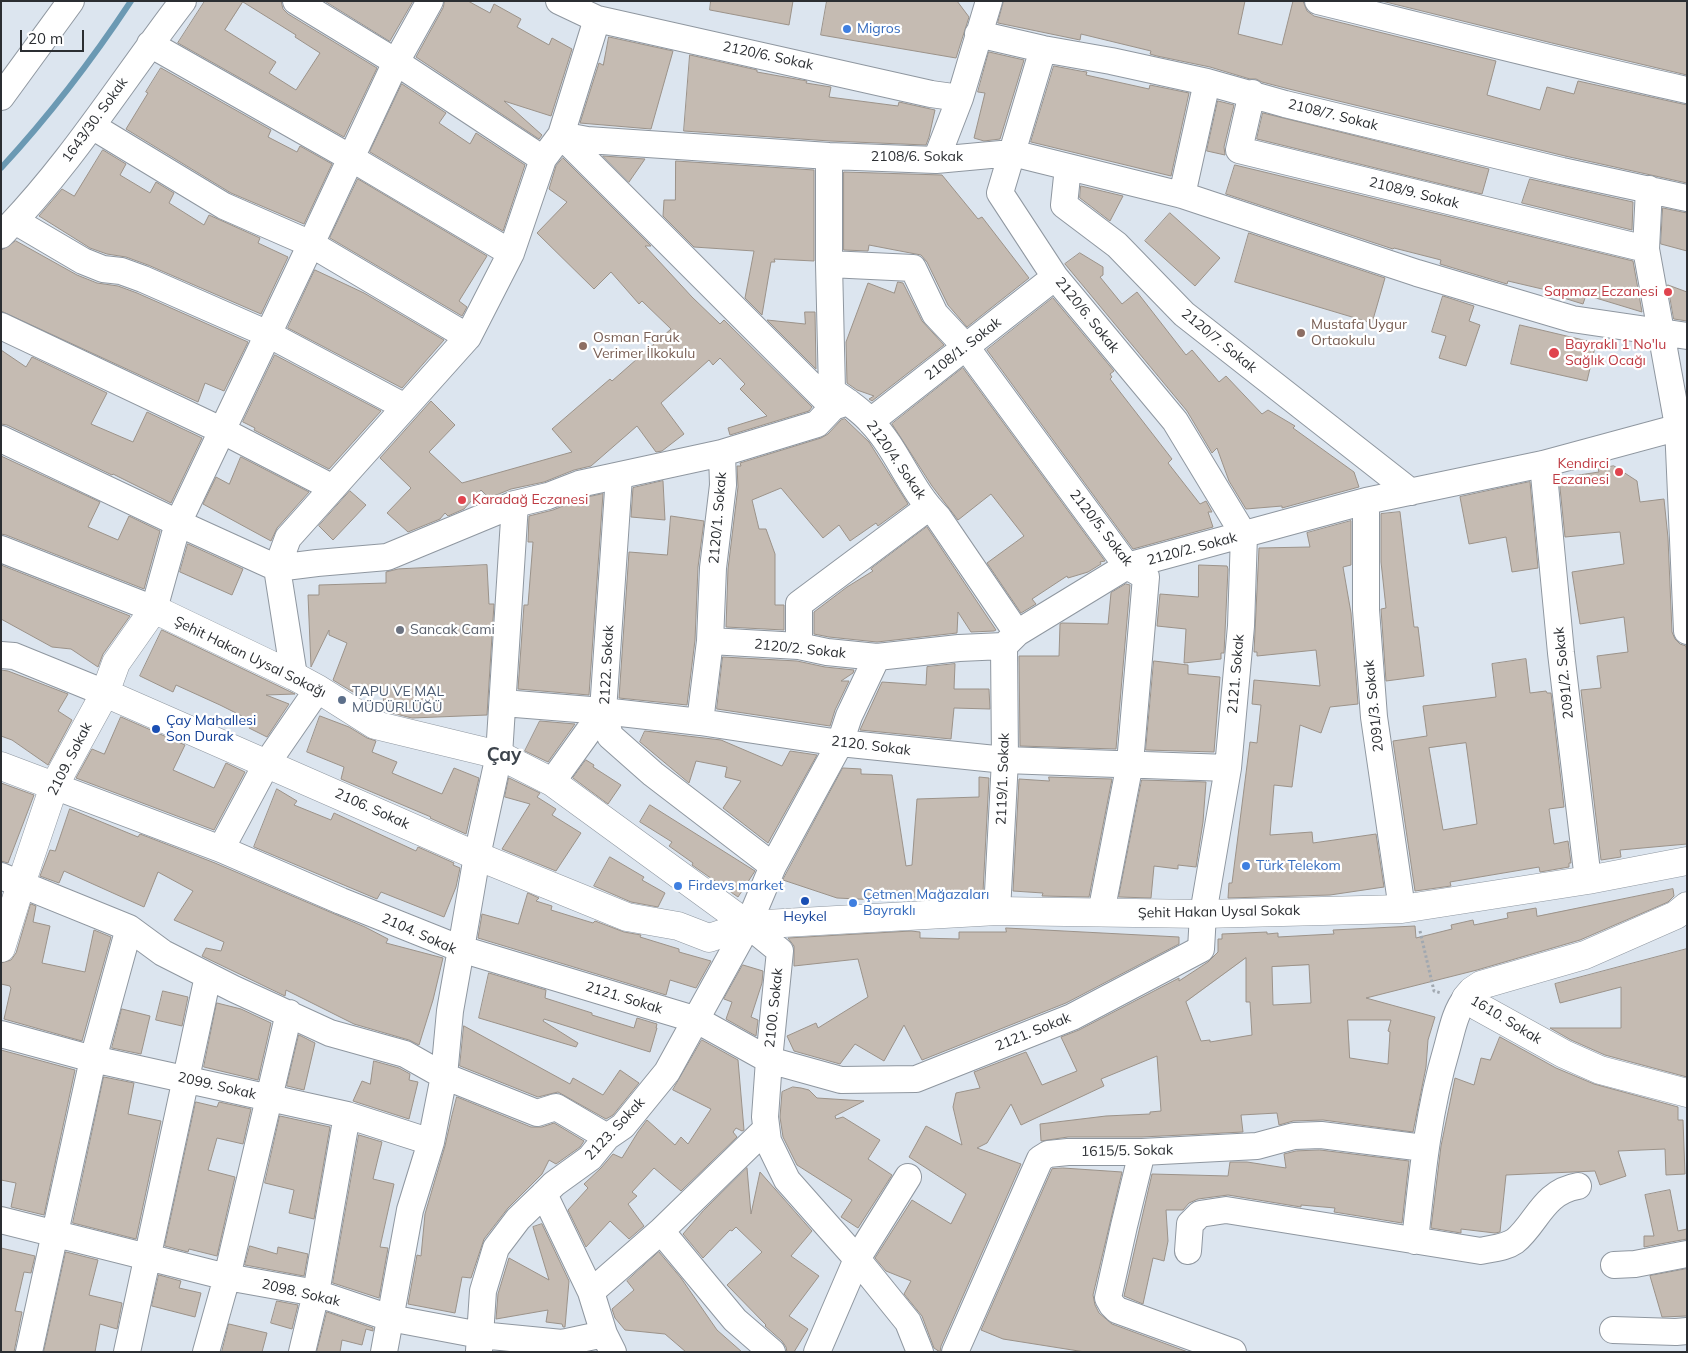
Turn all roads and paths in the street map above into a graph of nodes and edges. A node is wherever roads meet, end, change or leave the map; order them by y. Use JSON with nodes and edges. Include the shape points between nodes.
{"nodes":[{"id":1,"x":71,"y":1,"type":"edge"},
{"id":2,"x":183,"y":1,"type":"edge"},
{"id":3,"x":296,"y":1,"type":"edge"},
{"id":4,"x":430,"y":1,"type":"edge"},
{"id":5,"x":559,"y":1,"type":"edge"},
{"id":6,"x":989,"y":1,"type":"edge"},
{"id":7,"x":1318,"y":1,"type":"edge"},
{"id":8,"x":1407,"y":12,"type":"edge"},
{"id":9,"x":596,"y":19,"type":"junction"},
{"id":10,"x":978,"y":34,"type":"junction"},
{"id":11,"x":150,"y":44,"type":"junction"},
{"id":12,"x":1043,"y":49,"type":"junction"},
{"id":13,"x":396,"y":62,"type":"junction"},
{"id":14,"x":1207,"y":82,"type":"junction"},
{"id":15,"x":1687,"y":90,"type":"edge"},
{"id":16,"x":1252,"y":93,"type":"junction"},
{"id":17,"x":1,"y":97,"type":"edge"},
{"id":18,"x":960,"y":98,"type":"junction"},
{"id":19,"x":92,"y":126,"type":"junction"},
{"id":20,"x":561,"y":135,"type":"junction"},
{"id":21,"x":1012,"y":153,"type":"junction"},
{"id":22,"x":829,"y":156,"type":"junction"},
{"id":23,"x":351,"y":158,"type":"junction"},
{"id":24,"x":543,"y":159,"type":"junction"},
{"id":25,"x":936,"y":160,"type":"junction"},
{"id":26,"x":1068,"y":168,"type":"junction"},
{"id":27,"x":1649,"y":189,"type":"junction"},
{"id":28,"x":1182,"y":195,"type":"junction"},
{"id":29,"x":1687,"y":198,"type":"edge"},
{"id":30,"x":8,"y":228,"type":"edge"},
{"id":31,"x":311,"y":244,"type":"junction"},
{"id":32,"x":1646,"y":249,"type":"junction"},
{"id":33,"x":511,"y":253,"type":"junction"},
{"id":34,"x":829,"y":264,"type":"junction"},
{"id":35,"x":1055,"y":277,"type":"junction"},
{"id":36,"x":1,"y":326,"type":"edge"},
{"id":37,"x":268,"y":334,"type":"junction"},
{"id":38,"x":1674,"y":334,"type":"edge"},
{"id":39,"x":468,"y":337,"type":"junction"},
{"id":40,"x":966,"y":347,"type":"junction"},
{"id":41,"x":841,"y":404,"type":"junction"},
{"id":42,"x":405,"y":407,"type":"junction"},
{"id":43,"x":871,"y":422,"type":"junction"},
{"id":44,"x":1683,"y":426,"type":"edge"},
{"id":45,"x":222,"y":432,"type":"junction"},
{"id":46,"x":1,"y":439,"type":"edge"},
{"id":47,"x":722,"y":453,"type":"junction"},
{"id":48,"x":1543,"y":464,"type":"junction"},
{"id":49,"x":619,"y":476,"type":"junction"},
{"id":50,"x":333,"y":488,"type":"junction"},
{"id":51,"x":1411,"y":492,"type":"junction"},
{"id":52,"x":1366,"y":501,"type":"junction"},
{"id":53,"x":515,"y":504,"type":"junction"},
{"id":54,"x":928,"y":507,"type":"junction"},
{"id":55,"x":178,"y":524,"type":"junction"},
{"id":56,"x":1244,"y":535,"type":"junction"},
{"id":57,"x":1,"y":549,"type":"edge"},
{"id":58,"x":1127,"y":566,"type":"junction"},
{"id":59,"x":278,"y":568,"type":"junction"},
{"id":60,"x":154,"y":609,"type":"junction"},
{"id":61,"x":1687,"y":631,"type":"edge"},
{"id":62,"x":1010,"y":640,"type":"junction"},
{"id":63,"x":710,"y":641,"type":"junction"},
{"id":64,"x":799,"y":646,"type":"junction"},
{"id":65,"x":1,"y":655,"type":"edge"},
{"id":66,"x":877,"y":657,"type":"junction"},
{"id":67,"x":294,"y":676,"type":"junction"},
{"id":68,"x":318,"y":689,"type":"junction"},
{"id":69,"x":105,"y":693,"type":"junction"},
{"id":70,"x":503,"y":703,"type":"junction"},
{"id":71,"x":603,"y":711,"type":"junction"},
{"id":72,"x":700,"y":722,"type":"junction"},
{"id":73,"x":840,"y":743,"type":"junction"},
{"id":74,"x":499,"y":755,"type":"junction"},
{"id":75,"x":1005,"y":760,"type":"junction"},
{"id":76,"x":267,"y":763,"type":"junction"},
{"id":77,"x":1130,"y":763,"type":"junction"},
{"id":78,"x":1,"y":766,"type":"edge"},
{"id":79,"x":1228,"y":768,"type":"junction"},
{"id":80,"x":552,"y":782,"type":"junction"},
{"id":81,"x":54,"y":786,"type":"junction"},
{"id":82,"x":221,"y":849,"type":"junction"},
{"id":83,"x":477,"y":856,"type":"junction"},
{"id":84,"x":1687,"y":861,"type":"edge"},
{"id":85,"x":773,"y":866,"type":"junction"},
{"id":86,"x":11,"y":880,"type":"edge"},
{"id":87,"x":1588,"y":880,"type":"junction"},
{"id":88,"x":1687,"y":906,"type":"edge"},
{"id":89,"x":1402,"y":909,"type":"junction"},
{"id":90,"x":997,"y":911,"type":"junction"},
{"id":91,"x":1101,"y":913,"type":"junction"},
{"id":92,"x":1203,"y":914,"type":"junction"},
{"id":93,"x":748,"y":925,"type":"junction"},
{"id":94,"x":129,"y":928,"type":"junction"},
{"id":95,"x":1,"y":948,"type":"edge"},
{"id":96,"x":462,"y":949,"type":"junction"},
{"id":97,"x":208,"y":976,"type":"junction"},
{"id":98,"x":1466,"y":998,"type":"junction"},
{"id":99,"x":289,"y":1013,"type":"junction"},
{"id":100,"x":697,"y":1020,"type":"junction"},
{"id":101,"x":1,"y":1034,"type":"edge"},
{"id":102,"x":93,"y":1059,"type":"junction"},
{"id":103,"x":769,"y":1060,"type":"junction"},
{"id":104,"x":444,"y":1076,"type":"junction"},
{"id":105,"x":185,"y":1078,"type":"junction"},
{"id":106,"x":1687,"y":1093,"type":"edge"},
{"id":107,"x":268,"y":1098,"type":"junction"},
{"id":108,"x":347,"y":1115,"type":"junction"},
{"id":109,"x":765,"y":1130,"type":"junction"},
{"id":110,"x":607,"y":1137,"type":"junction"},
{"id":111,"x":431,"y":1142,"type":"junction"},
{"id":112,"x":1424,"y":1148,"type":"junction"},
{"id":113,"x":1142,"y":1152,"type":"junction"},
{"id":114,"x":908,"y":1177,"type":"dead end"},
{"id":115,"x":1578,"y":1186,"type":"dead end"},
{"id":116,"x":544,"y":1194,"type":"junction"},
{"id":117,"x":1,"y":1220,"type":"edge"},
{"id":118,"x":661,"y":1231,"type":"junction"},
{"id":119,"x":54,"y":1234,"type":"junction"},
{"id":120,"x":1415,"y":1241,"type":"junction"},
{"id":121,"x":1188,"y":1251,"type":"dead end"},
{"id":122,"x":1687,"y":1254,"type":"edge"},
{"id":123,"x":148,"y":1258,"type":"junction"},
{"id":124,"x":857,"y":1260,"type":"junction"},
{"id":125,"x":1614,"y":1265,"type":"dead end"},
{"id":126,"x":227,"y":1277,"type":"junction"},
{"id":127,"x":591,"y":1292,"type":"junction"},
{"id":128,"x":316,"y":1293,"type":"junction"},
{"id":129,"x":390,"y":1318,"type":"junction"},
{"id":130,"x":1613,"y":1330,"type":"dead end"},
{"id":131,"x":1687,"y":1331,"type":"edge"},
{"id":132,"x":479,"y":1343,"type":"edge"},
{"id":133,"x":608,"y":1343,"type":"edge"},
{"id":134,"x":28,"y":1352,"type":"edge"},
{"id":135,"x":127,"y":1352,"type":"edge"},
{"id":136,"x":206,"y":1352,"type":"edge"},
{"id":137,"x":302,"y":1352,"type":"edge"},
{"id":138,"x":384,"y":1352,"type":"edge"},
{"id":139,"x":772,"y":1352,"type":"edge"},
{"id":140,"x":817,"y":1352,"type":"edge"},
{"id":141,"x":920,"y":1352,"type":"edge"},
{"id":142,"x":955,"y":1352,"type":"edge"},
{"id":143,"x":1233,"y":1352,"type":"edge"}],
"edges":[{"from":1,"to":17,"type":"street"},
{"from":2,"to":11,"type":"street","name":"1643/30. Sokak"},
{"from":3,"to":13,"type":"street"},
{"from":4,"to":13,"type":"street"},
{"from":5,"to":9,"type":"street","name":"2120/6. Sokak"},
{"from":6,"to":10,"type":"street"},
{"from":7,"to":8,"type":"street"},
{"from":8,"to":15,"type":"street","via":[[1486,44]]},
{"from":9,"to":18,"type":"street","name":"2120/6. Sokak"},
{"from":9,"to":20,"type":"street"},
{"from":10,"to":12,"type":"street","name":"2108/7. Sokak"},
{"from":10,"to":18,"type":"street"},
{"from":11,"to":19,"type":"street","name":"1643/30. Sokak"},
{"from":11,"to":23,"type":"street"},
{"from":12,"to":14,"type":"street","name":"2108/7. Sokak"},
{"from":12,"to":21,"type":"street","name":"2120/6. Sokak"},
{"from":13,"to":23,"type":"street"},
{"from":13,"to":24,"type":"street"},
{"from":14,"to":16,"type":"street","name":"2108/7. Sokak"},
{"from":14,"to":28,"type":"street"},
{"from":16,"to":27,"type":"street","name":"2108/7. Sokak","via":[[1285,104]]},
{"from":16,"to":32,"type":"street","name":"2108/9. Sokak","via":[[1239,150]]},
{"from":18,"to":25,"type":"street"},
{"from":19,"to":30,"type":"street","name":"1643/30. Sokak"},
{"from":19,"to":31,"type":"street","via":[[224,206]]},
{"from":20,"to":22,"type":"street","name":"2108/6. Sokak","via":[[587,140]]},
{"from":20,"to":24,"type":"street"},
{"from":20,"to":41,"type":"street"},
{"from":21,"to":25,"type":"street","name":"2108/6. Sokak"},
{"from":21,"to":26,"type":"street","name":"2108/6. Sokak"},
{"from":21,"to":35,"type":"street","name":"2120/6. Sokak","via":[[1000,193]]},
{"from":22,"to":25,"type":"street","name":"2108/6. Sokak"},
{"from":22,"to":34,"type":"street","name":"2120/4. Sokak"},
{"from":23,"to":31,"type":"street"},
{"from":23,"to":33,"type":"street"},
{"from":24,"to":33,"type":"street"},
{"from":26,"to":28,"type":"street","name":"2108/6. Sokak"},
{"from":26,"to":51,"type":"street","name":"2120/7. Sokak","via":[[1064,205],[1117,245],[1184,314]]},
{"from":27,"to":29,"type":"street","name":"2108/7. Sokak"},
{"from":27,"to":32,"type":"street"},
{"from":28,"to":38,"type":"street","name":"2108/6. Sokak","via":[[1417,273],[1572,319]]},
{"from":30,"to":37,"type":"street","via":[[103,269],[143,279]]},
{"from":31,"to":37,"type":"street"},
{"from":31,"to":39,"type":"street"},
{"from":32,"to":38,"type":"street"},
{"from":33,"to":39,"type":"street"},
{"from":34,"to":40,"type":"street","name":"2120/5. Sokak","via":[[913,268],[934,314]]},
{"from":34,"to":41,"type":"street","name":"2120/4. Sokak","via":[[832,391]]},
{"from":35,"to":40,"type":"street","name":"2108/1. Sokak"},
{"from":35,"to":56,"type":"street","name":"2120/6. Sokak","via":[[1175,421]]},
{"from":36,"to":45,"type":"street"},
{"from":37,"to":42,"type":"street"},
{"from":37,"to":45,"type":"street"},
{"from":38,"to":44,"type":"street"},
{"from":39,"to":42,"type":"street"},
{"from":40,"to":43,"type":"street","name":"2108/1. Sokak"},
{"from":40,"to":58,"type":"street","name":"2120/5. Sokak"},
{"from":41,"to":43,"type":"street","name":"2120/4. Sokak"},
{"from":41,"to":47,"type":"street","name":"2120/1. Sokak","via":[[817,424]]},
{"from":42,"to":50,"type":"street"},
{"from":43,"to":54,"type":"street","name":"2120/4. Sokak"},
{"from":44,"to":48,"type":"street","name":"2120/2. Sokak"},
{"from":44,"to":61,"type":"street"},
{"from":45,"to":50,"type":"street"},
{"from":45,"to":55,"type":"street"},
{"from":46,"to":55,"type":"street"},
{"from":47,"to":49,"type":"street"},
{"from":47,"to":63,"type":"street","name":"2120/1. Sokak","via":[[723,485],[713,568]]},
{"from":48,"to":51,"type":"street","name":"2120/2. Sokak"},
{"from":48,"to":87,"type":"street","name":"2091/2. Sokak"},
{"from":49,"to":53,"type":"street","via":[[579,484]]},
{"from":49,"to":71,"type":"street","name":"2122. Sokak"},
{"from":50,"to":59,"type":"street","via":[[288,538]]},
{"from":51,"to":52,"type":"street","name":"2120/2. Sokak"},
{"from":52,"to":56,"type":"street","name":"2120/2. Sokak"},
{"from":52,"to":89,"type":"street","name":"2091/3. Sokak","via":[[1366,610],[1374,717]]},
{"from":53,"to":59,"type":"street","via":[[387,557]]},
{"from":53,"to":70,"type":"street"},
{"from":54,"to":62,"type":"street","name":"2120/4. Sokak","via":[[938,517]]},
{"from":54,"to":64,"type":"street","via":[[799,604]]},
{"from":55,"to":59,"type":"street"},
{"from":55,"to":60,"type":"street"},
{"from":56,"to":58,"type":"street","name":"2120/2. Sokak"},
{"from":56,"to":79,"type":"street","name":"2121. Sokak","via":[[1241,626]]},
{"from":57,"to":60,"type":"street","name":"Şehit Hakan Uysal Sokağı"},
{"from":58,"to":62,"type":"street","name":"2120/2. Sokak"},
{"from":58,"to":77,"type":"street","name":"2120/5. Sokak","via":[[1146,577]]},
{"from":59,"to":67,"type":"street"},
{"from":60,"to":67,"type":"main road","name":"Şehit Hakan Uysal Sokağı"},
{"from":60,"to":69,"type":"main road","name":"2109. Sokak","via":[[116,663]]},
{"from":62,"to":66,"type":"street","name":"2120/2. Sokak"},
{"from":62,"to":75,"type":"street","name":"2119/1. Sokak"},
{"from":63,"to":64,"type":"street","name":"2120/2. Sokak"},
{"from":63,"to":72,"type":"street","name":"2120/1. Sokak"},
{"from":64,"to":66,"type":"street","name":"2120/2. Sokak"},
{"from":65,"to":69,"type":"street","name":"2106. Sokak","via":[[14,656]]},
{"from":66,"to":73,"type":"street"},
{"from":67,"to":68,"type":"main road","name":"Şehit Hakan Uysal Sokağı"},
{"from":68,"to":74,"type":"main road","name":"Şehit Hakan Uysal Sokağı","via":[[374,725]]},
{"from":68,"to":76,"type":"street"},
{"from":69,"to":76,"type":"main road","name":"2106. Sokak"},
{"from":69,"to":81,"type":"main road","name":"2109. Sokak"},
{"from":70,"to":71,"type":"street","name":"2120. Sokak"},
{"from":70,"to":74,"type":"street"},
{"from":71,"to":72,"type":"street","name":"2120. Sokak"},
{"from":71,"to":80,"type":"street"},
{"from":71,"to":85,"type":"street","name":"2122. Sokak","via":[[610,736],[653,774]]},
{"from":72,"to":73,"type":"street","name":"2120. Sokak"},
{"from":73,"to":75,"type":"street","name":"2120. Sokak"},
{"from":73,"to":85,"type":"street"},
{"from":74,"to":80,"type":"main road","name":"Şehit Hakan Uysal Sokağı"},
{"from":74,"to":83,"type":"street"},
{"from":75,"to":77,"type":"street","name":"2120. Sokak"},
{"from":75,"to":90,"type":"street","name":"2119/1. Sokak"},
{"from":76,"to":82,"type":"street"},
{"from":76,"to":83,"type":"main road","name":"2106. Sokak"},
{"from":77,"to":79,"type":"street","name":"2120. Sokak"},
{"from":77,"to":91,"type":"street","name":"2120/5. Sokak"},
{"from":78,"to":81,"type":"main road"},
{"from":79,"to":92,"type":"street","name":"2121. Sokak"},
{"from":80,"to":93,"type":"main road","name":"Şehit Hakan Uysal Sokağı"},
{"from":81,"to":82,"type":"street","name":"2104. Sokak"},
{"from":81,"to":86,"type":"main road","name":"2109. Sokak"},
{"from":82,"to":96,"type":"street","name":"2104. Sokak"},
{"from":83,"to":93,"type":"main road","name":"2106. Sokak","via":[[627,917],[678,926],[709,938]]},
{"from":83,"to":96,"type":"street"},
{"from":84,"to":87,"type":"main road","name":"Şehit Hakan Uysal Sokak"},
{"from":85,"to":93,"type":"street"},
{"from":86,"to":94,"type":"street"},
{"from":86,"to":95,"type":"main road","name":"2109. Sokak"},
{"from":87,"to":89,"type":"main road","name":"Şehit Hakan Uysal Sokak"},
{"from":88,"to":98,"type":"main road","name":"1610. Sokak","via":[[1676,915],[1585,955],[1481,985]]},
{"from":89,"to":92,"type":"main road","name":"Şehit Hakan Uysal Sokak"},
{"from":89,"to":98,"type":"path","via":[[1418,923],[1434,991]]},
{"from":90,"to":91,"type":"main road","name":"Şehit Hakan Uysal Sokak"},
{"from":90,"to":93,"type":"main road","name":"Şehit Hakan Uysal Sokak"},
{"from":91,"to":92,"type":"main road","name":"Şehit Hakan Uysal Sokak"},
{"from":92,"to":103,"type":"street","name":"2121. Sokak","via":[[1201,949],[1072,1017],[916,1079],[842,1080]]},
{"from":93,"to":100,"type":"street","name":"2123. Sokak"},
{"from":93,"to":103,"type":"street","name":"2100. Sokak","via":[[780,951]]},
{"from":94,"to":97,"type":"street","via":[[163,953]]},
{"from":94,"to":102,"type":"street"},
{"from":96,"to":100,"type":"street","name":"2121. Sokak"},
{"from":96,"to":104,"type":"street","name":"2104. Sokak","via":[[450,1011]]},
{"from":97,"to":99,"type":"street"},
{"from":97,"to":105,"type":"street"},
{"from":98,"to":106,"type":"main road","name":"1610. Sokak","via":[[1564,1054],[1600,1070]]},
{"from":98,"to":112,"type":"street","via":[[1456,1016],[1436,1083]]},
{"from":99,"to":104,"type":"street","via":[[330,1033],[405,1054]]},
{"from":99,"to":107,"type":"street"},
{"from":100,"to":103,"type":"street","name":"2121. Sokak"},
{"from":100,"to":110,"type":"street","name":"2123. Sokak","via":[[667,1072],[623,1126]]},
{"from":101,"to":102,"type":"street","name":"2099. Sokak"},
{"from":102,"to":105,"type":"street","name":"2099. Sokak"},
{"from":102,"to":119,"type":"street"},
{"from":103,"to":109,"type":"street","name":"2100. Sokak"},
{"from":104,"to":110,"type":"street","via":[[537,1113],[556,1107]]},
{"from":104,"to":111,"type":"street","name":"2104. Sokak"},
{"from":105,"to":107,"type":"street","name":"2099. Sokak"},
{"from":105,"to":123,"type":"street"},
{"from":107,"to":108,"type":"street","name":"2099. Sokak"},
{"from":107,"to":126,"type":"street"},
{"from":108,"to":111,"type":"street","name":"2099. Sokak"},
{"from":108,"to":128,"type":"street"},
{"from":109,"to":118,"type":"street"},
{"from":109,"to":124,"type":"street","name":"2100. Sokak","via":[[787,1180]]},
{"from":110,"to":116,"type":"street","name":"2123. Sokak","via":[[590,1158]]},
{"from":111,"to":129,"type":"street","name":"2104. Sokak","via":[[410,1210]]},
{"from":112,"to":113,"type":"street","name":"1615/5. Sokak","via":[[1321,1135],[1294,1136],[1257,1146]]},
{"from":112,"to":120,"type":"street"},
{"from":113,"to":142,"type":"street","name":"1615/5. Sokak","via":[[1068,1152],[1048,1154],[1040,1159]]},
{"from":113,"to":143,"type":"street","via":[[1108,1298],[1117,1310]]},
{"from":114,"to":124,"type":"street"},
{"from":115,"to":120,"type":"street","via":[[1569,1187],[1548,1202],[1515,1240],[1504,1246],[1481,1251]]},
{"from":116,"to":127,"type":"street"},
{"from":116,"to":132,"type":"street","name":"2123. Sokak","via":[[518,1219],[496,1248],[483,1291]]},
{"from":117,"to":119,"type":"street","name":"2098. Sokak"},
{"from":118,"to":127,"type":"street"},
{"from":118,"to":139,"type":"street","via":[[734,1320]]},
{"from":119,"to":123,"type":"street","name":"2098. Sokak"},
{"from":119,"to":134,"type":"street"},
{"from":120,"to":121,"type":"street","via":[[1226,1210],[1200,1214],[1190,1224]]},
{"from":122,"to":125,"type":"street"},
{"from":123,"to":126,"type":"street","name":"2098. Sokak"},
{"from":123,"to":135,"type":"street"},
{"from":124,"to":140,"type":"street"},
{"from":124,"to":141,"type":"street","name":"2100. Sokak","via":[[908,1322]]},
{"from":126,"to":128,"type":"street","name":"2098. Sokak"},
{"from":126,"to":136,"type":"street"},
{"from":127,"to":133,"type":"street"},
{"from":128,"to":129,"type":"street","name":"2098. Sokak"},
{"from":128,"to":137,"type":"street"},
{"from":129,"to":132,"type":"street","name":"2098. Sokak"},
{"from":129,"to":138,"type":"street","name":"2104. Sokak"},
{"from":130,"to":131,"type":"street"},
{"from":132,"to":133,"type":"street","name":"2098. Sokak"}]}
